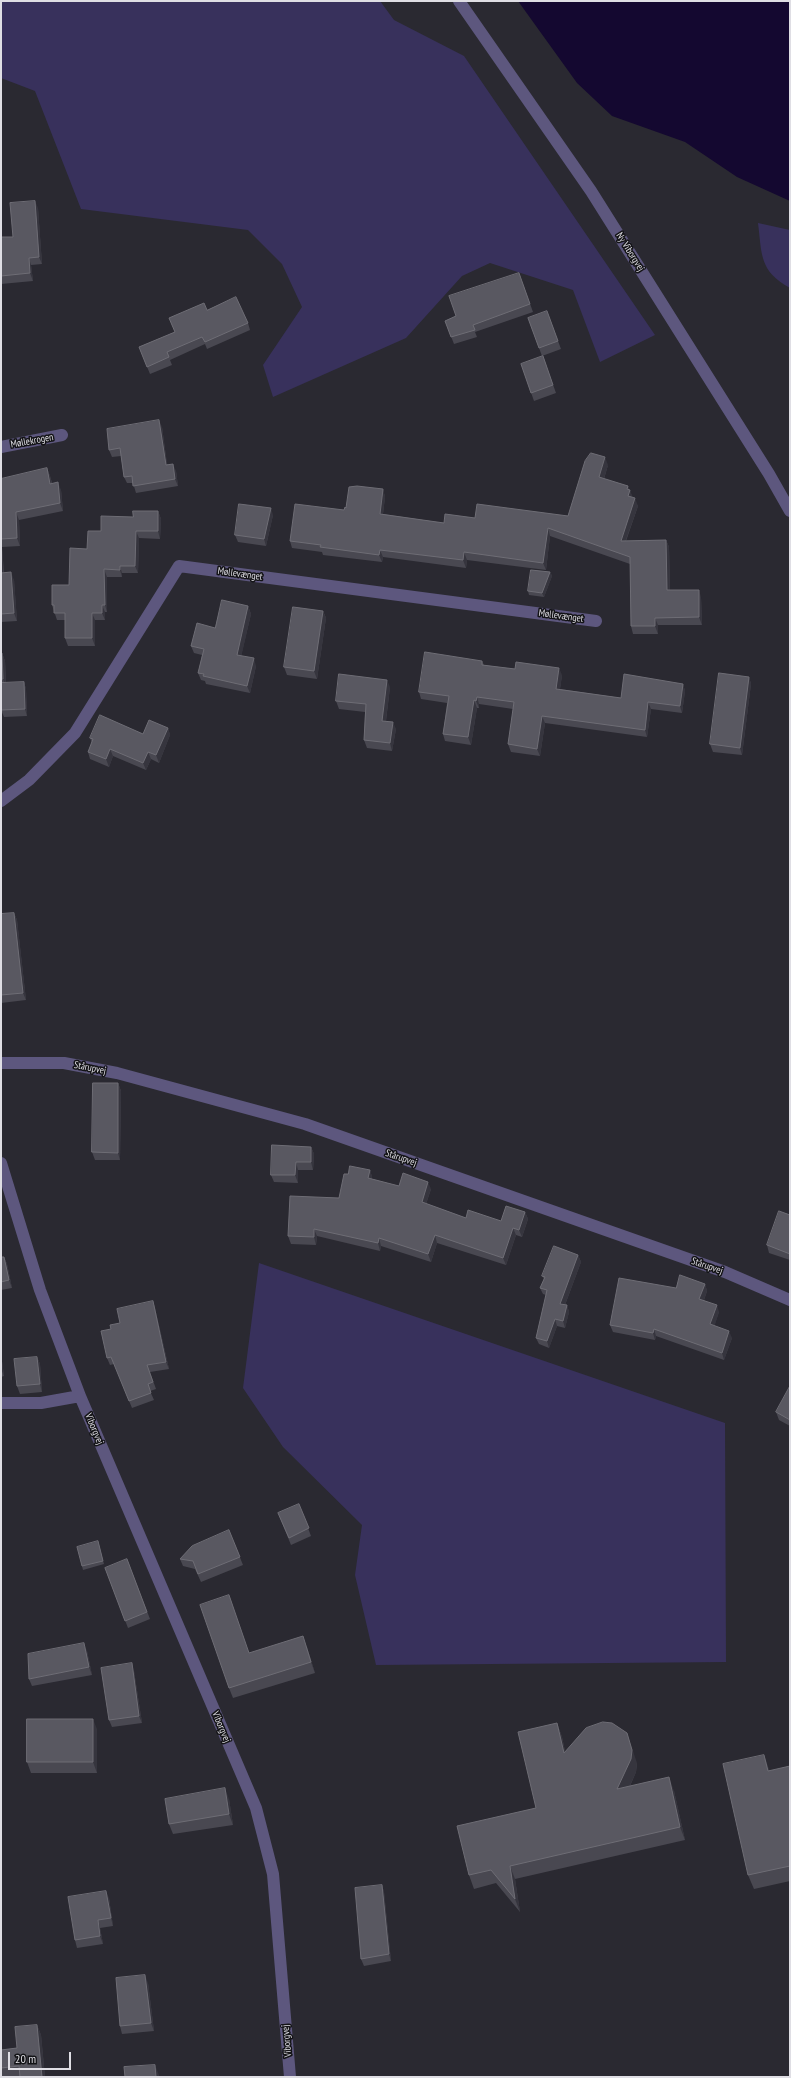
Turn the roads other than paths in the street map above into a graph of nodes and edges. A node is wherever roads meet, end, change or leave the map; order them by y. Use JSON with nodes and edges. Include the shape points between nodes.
{"nodes":[{"id":1,"x":459,"y":1,"type":"edge"},
{"id":2,"x":62,"y":435,"type":"dead end"},
{"id":3,"x":1,"y":447,"type":"edge"},
{"id":4,"x":790,"y":511,"type":"edge"},
{"id":5,"x":596,"y":621,"type":"dead end"},
{"id":6,"x":1,"y":801,"type":"edge"},
{"id":7,"x":1,"y":1063,"type":"edge"},
{"id":8,"x":1,"y":1163,"type":"edge"},
{"id":9,"x":790,"y":1300,"type":"edge"},
{"id":10,"x":80,"y":1396,"type":"junction"},
{"id":11,"x":1,"y":1403,"type":"edge"},
{"id":12,"x":290,"y":2077,"type":"edge"}],
"edges":[{"from":1,"to":4,"type":"street","name":"Ny Viborgvej","via":[[592,191]]},
{"from":2,"to":3,"type":"street","name":"Møllekrogen"},
{"from":5,"to":6,"type":"street","name":"Møllevænget","via":[[179,566],[74,733],[29,780]]},
{"from":7,"to":9,"type":"street","name":"Stårupvej","via":[[64,1063],[117,1074],[305,1124],[725,1272]]},
{"from":8,"to":10,"type":"street","name":"Viborgvej","via":[[40,1290]]},
{"from":10,"to":11,"type":"street","via":[[41,1403]]},
{"from":10,"to":12,"type":"street","name":"Viborgvej","via":[[256,1808],[273,1874]]}]}
